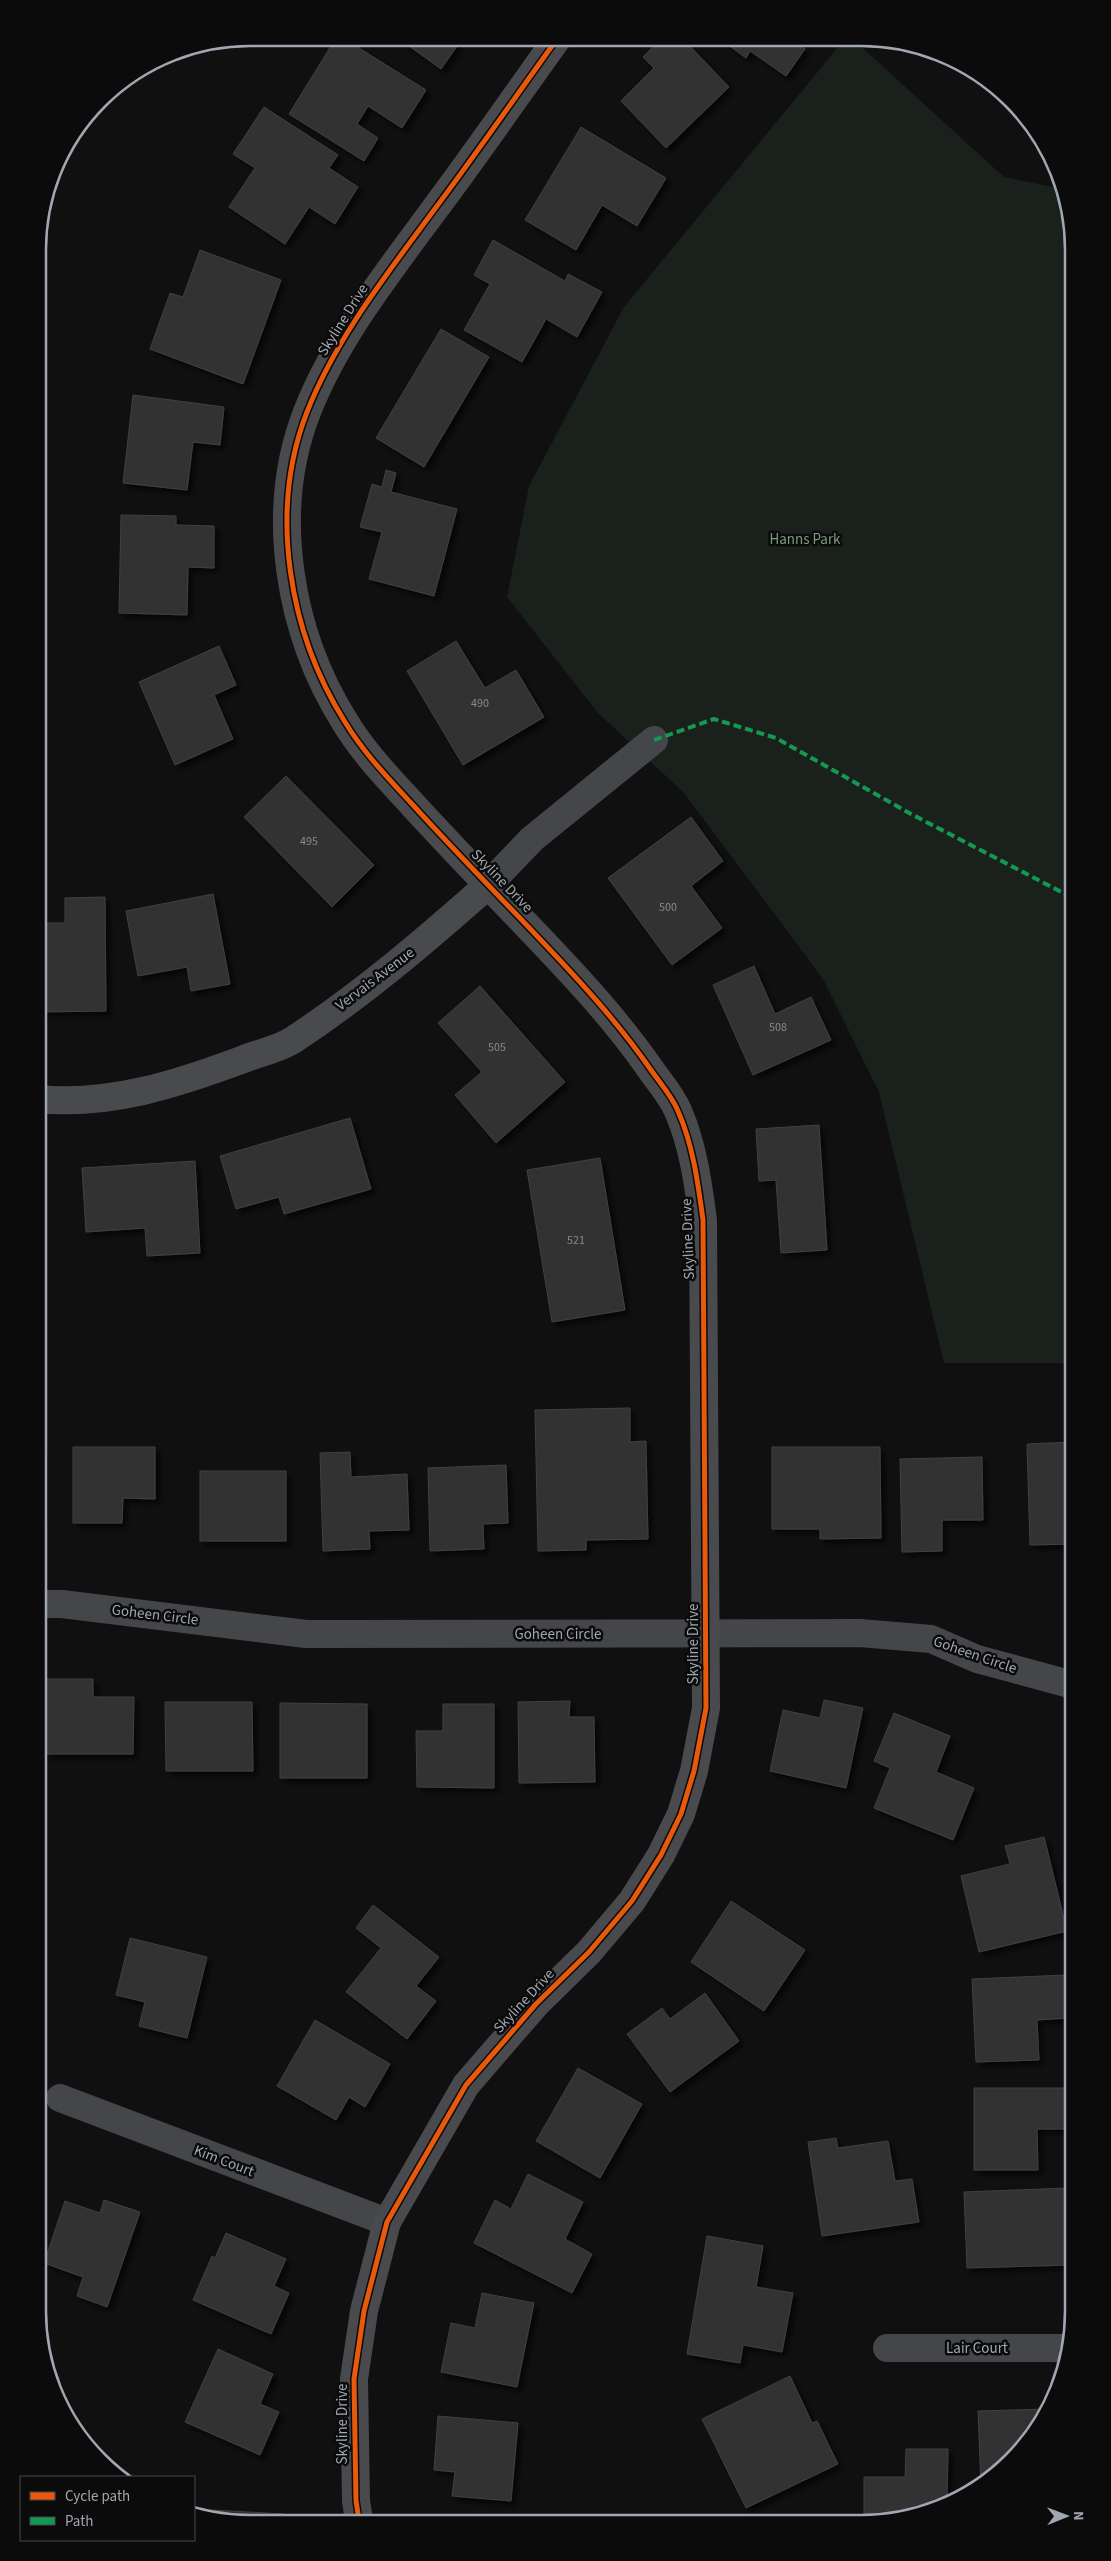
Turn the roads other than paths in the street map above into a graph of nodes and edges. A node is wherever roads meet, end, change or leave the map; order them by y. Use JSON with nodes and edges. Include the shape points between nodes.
{"nodes":[{"id":1,"x":552,"y":46,"type":"edge"},
{"id":2,"x":654,"y":740,"type":"dead end"},
{"id":3,"x":488,"y":884,"type":"junction"},
{"id":4,"x":46,"y":1100,"type":"edge"},
{"id":5,"x":46,"y":1604,"type":"edge"},
{"id":6,"x":706,"y":1633,"type":"junction"},
{"id":7,"x":1065,"y":1683,"type":"edge"},
{"id":8,"x":60,"y":2098,"type":"dead end"},
{"id":9,"x":387,"y":2222,"type":"junction"},
{"id":10,"x":887,"y":2348,"type":"dead end"},
{"id":11,"x":1061,"y":2348,"type":"edge"},
{"id":12,"x":358,"y":2515,"type":"edge"}],
"edges":[{"from":1,"to":3,"type":"street","name":"Skyline Drive","via":[[370,298],[329,364],[307,414],[294,458],[287,520],[290,572],[301,621],[318,671],[344,722],[374,763]]},
{"from":2,"to":3,"type":"street","name":"Vervais Avenue","via":[[532,839]]},
{"from":3,"to":4,"type":"street","name":"Vervais Avenue","via":[[402,961],[291,1041],[197,1077],[131,1096]]},
{"from":3,"to":6,"type":"street","name":"Skyline Drive","via":[[580,980],[628,1036],[677,1108],[695,1161],[703,1220]]},
{"from":5,"to":6,"type":"street","name":"Goheen Circle","via":[[306,1634]]},
{"from":6,"to":7,"type":"street","name":"Goheen Circle","via":[[860,1633],[931,1639],[977,1659]]},
{"from":6,"to":9,"type":"street","name":"Skyline Drive","via":[[706,1708],[694,1770],[681,1814],[661,1855],[632,1901],[590,1952],[536,2004],[466,2085]]},
{"from":8,"to":9,"type":"street","name":"Kim Court"},
{"from":9,"to":12,"type":"street","name":"Skyline Drive","via":[[364,2311],[354,2379]]},
{"from":10,"to":11,"type":"street","name":"Lair Court"}]}
